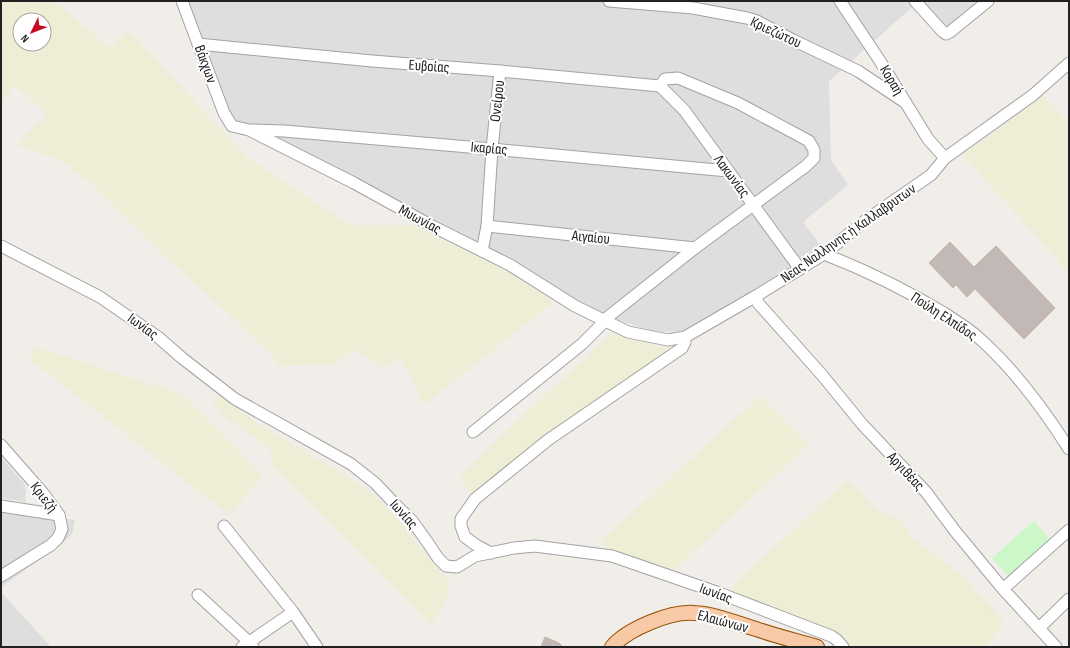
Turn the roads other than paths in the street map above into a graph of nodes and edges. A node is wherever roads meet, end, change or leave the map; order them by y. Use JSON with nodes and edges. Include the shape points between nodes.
{"nodes":[{"id":1,"x":182,"y":1,"type":"edge"},
{"id":2,"x":609,"y":1,"type":"edge"},
{"id":3,"x":840,"y":1,"type":"edge"},
{"id":4,"x":915,"y":1,"type":"edge"},
{"id":5,"x":988,"y":1,"type":"edge"},
{"id":6,"x":198,"y":44,"type":"junction"},
{"id":7,"x":1069,"y":63,"type":"edge"},
{"id":8,"x":500,"y":71,"type":"junction"},
{"id":9,"x":660,"y":86,"type":"junction"},
{"id":10,"x":906,"y":103,"type":"junction"},
{"id":11,"x":232,"y":126,"type":"joint"},
{"id":12,"x":249,"y":130,"type":"junction"},
{"id":13,"x":492,"y":149,"type":"junction"},
{"id":14,"x":945,"y":158,"type":"junction"},
{"id":15,"x":728,"y":171,"type":"junction"},
{"id":16,"x":754,"y":204,"type":"junction"},
{"id":17,"x":487,"y":226,"type":"junction"},
{"id":18,"x":1,"y":246,"type":"edge"},
{"id":19,"x":695,"y":248,"type":"junction"},
{"id":20,"x":482,"y":251,"type":"junction"},
{"id":21,"x":824,"y":254,"type":"junction"},
{"id":22,"x":800,"y":269,"type":"junction"},
{"id":23,"x":756,"y":296,"type":"junction"},
{"id":24,"x":604,"y":320,"type":"junction"},
{"id":25,"x":685,"y":337,"type":"junction"},
{"id":26,"x":473,"y":432,"type":"dead end"},
{"id":27,"x":1,"y":445,"type":"edge"},
{"id":28,"x":1069,"y":449,"type":"edge"},
{"id":29,"x":1,"y":506,"type":"edge"},
{"id":30,"x":59,"y":515,"type":"junction"},
{"id":31,"x":224,"y":526,"type":"dead end"},
{"id":32,"x":1069,"y":530,"type":"edge"},
{"id":33,"x":491,"y":553,"type":"junction"},
{"id":34,"x":1,"y":576,"type":"edge"},
{"id":35,"x":1003,"y":589,"type":"junction"},
{"id":36,"x":198,"y":594,"type":"dead end"},
{"id":37,"x":1069,"y":599,"type":"edge"},
{"id":38,"x":293,"y":612,"type":"junction"},
{"id":39,"x":1039,"y":628,"type":"junction"},
{"id":40,"x":248,"y":645,"type":"edge"},
{"id":41,"x":317,"y":647,"type":"edge"},
{"id":42,"x":612,"y":647,"type":"edge"},
{"id":43,"x":817,"y":647,"type":"edge"},
{"id":44,"x":843,"y":647,"type":"edge"},
{"id":45,"x":1056,"y":647,"type":"edge"}],
"edges":[{"from":1,"to":6,"type":"street","name":"Βάκχων"},
{"from":2,"to":10,"type":"street","name":"Κριεζώτου","via":[[693,8],[757,21],[858,71]]},
{"from":3,"to":10,"type":"street","name":"Κοραή"},
{"from":4,"to":5,"type":"street","via":[[946,34]]},
{"from":6,"to":8,"type":"street","name":"Ευβοίας"},
{"from":6,"to":11,"type":"street","name":"Βάκχων","via":[[224,113]]},
{"from":7,"to":14,"type":"street","name":"Νεας Nαλληνης ή Καλλαβρυτων","via":[[1033,95]]},
{"from":8,"to":9,"type":"street","name":"Ευβοίας"},
{"from":8,"to":13,"type":"street","name":"Ονείρου"},
{"from":9,"to":15,"type":"street","name":"Λακωνίας","via":[[684,110]]},
{"from":9,"to":16,"type":"street","via":[[665,79],[678,78],[738,103],[809,141],[814,150],[814,158]]},
{"from":10,"to":14,"type":"street","name":"Κοραή","via":[[928,139]]},
{"from":11,"to":12,"type":"street","name":"Μυωνίας"},
{"from":12,"to":13,"type":"street","name":"Ικαρίας"},
{"from":12,"to":20,"type":"street","name":"Μυωνίας"},
{"from":13,"to":15,"type":"street","name":"Ικαρίας"},
{"from":13,"to":17,"type":"street","name":"Ονείρου"},
{"from":14,"to":21,"type":"street","name":"Νεας Nαλληνης ή Καλλαβρυτων","via":[[931,175],[885,206]]},
{"from":15,"to":16,"type":"street","name":"Λακωνίας"},
{"from":16,"to":19,"type":"street"},
{"from":16,"to":22,"type":"street","name":"Λακωνίας"},
{"from":17,"to":19,"type":"street","name":"Αιγαίου"},
{"from":17,"to":20,"type":"street","name":"Ονείρου"},
{"from":18,"to":33,"type":"street","name":"Ιωνίας","via":[[100,297],[158,337],[187,363],[236,399],[351,464],[376,483],[413,522],[446,566],[457,566],[475,556]]},
{"from":19,"to":24,"type":"street"},
{"from":20,"to":24,"type":"street","name":"Μυωνίας","via":[[510,265],[575,306]]},
{"from":21,"to":22,"type":"street","name":"Νεας Nαλληνης ή Καλλαβρυτων"},
{"from":21,"to":28,"type":"street","name":"Πούλη Ελπίδος","via":[[850,264],[929,304],[967,328],[1018,378]]},
{"from":22,"to":23,"type":"street","name":"Νεας Nαλληνης ή Καλλαβρυτων"},
{"from":23,"to":25,"type":"street","name":"Νεας Nαλληνης ή Καλλαβρυτων"},
{"from":23,"to":35,"type":"street","name":"Αργιθέας","via":[[758,303],[822,374],[862,424],[926,492]]},
{"from":24,"to":25,"type":"street","name":"Νεας Nαλληνης ή Καλλαβρυτων","via":[[628,332],[641,335],[668,340]]},
{"from":24,"to":26,"type":"street","via":[[582,344]]},
{"from":25,"to":33,"type":"street","via":[[682,348],[548,440],[475,499],[461,519],[460,526],[465,537]]},
{"from":27,"to":30,"type":"street","name":"Κριεζή"},
{"from":29,"to":30,"type":"street"},
{"from":30,"to":34,"type":"street","name":"Κριεζή","via":[[62,529],[58,538]]},
{"from":31,"to":38,"type":"street"},
{"from":32,"to":35,"type":"street"},
{"from":33,"to":44,"type":"street","name":"Ιωνίας","via":[[535,546],[612,556],[831,636]]},
{"from":35,"to":39,"type":"street","name":"Αργιθέας"},
{"from":36,"to":40,"type":"street"},
{"from":37,"to":39,"type":"street"},
{"from":38,"to":40,"type":"street"},
{"from":38,"to":41,"type":"street"},
{"from":39,"to":45,"type":"street","name":"Αργιθέας"},
{"from":42,"to":43,"type":"main road","name":"Ελαιώνων","via":[[624,636],[646,624],[690,612]]}]}
